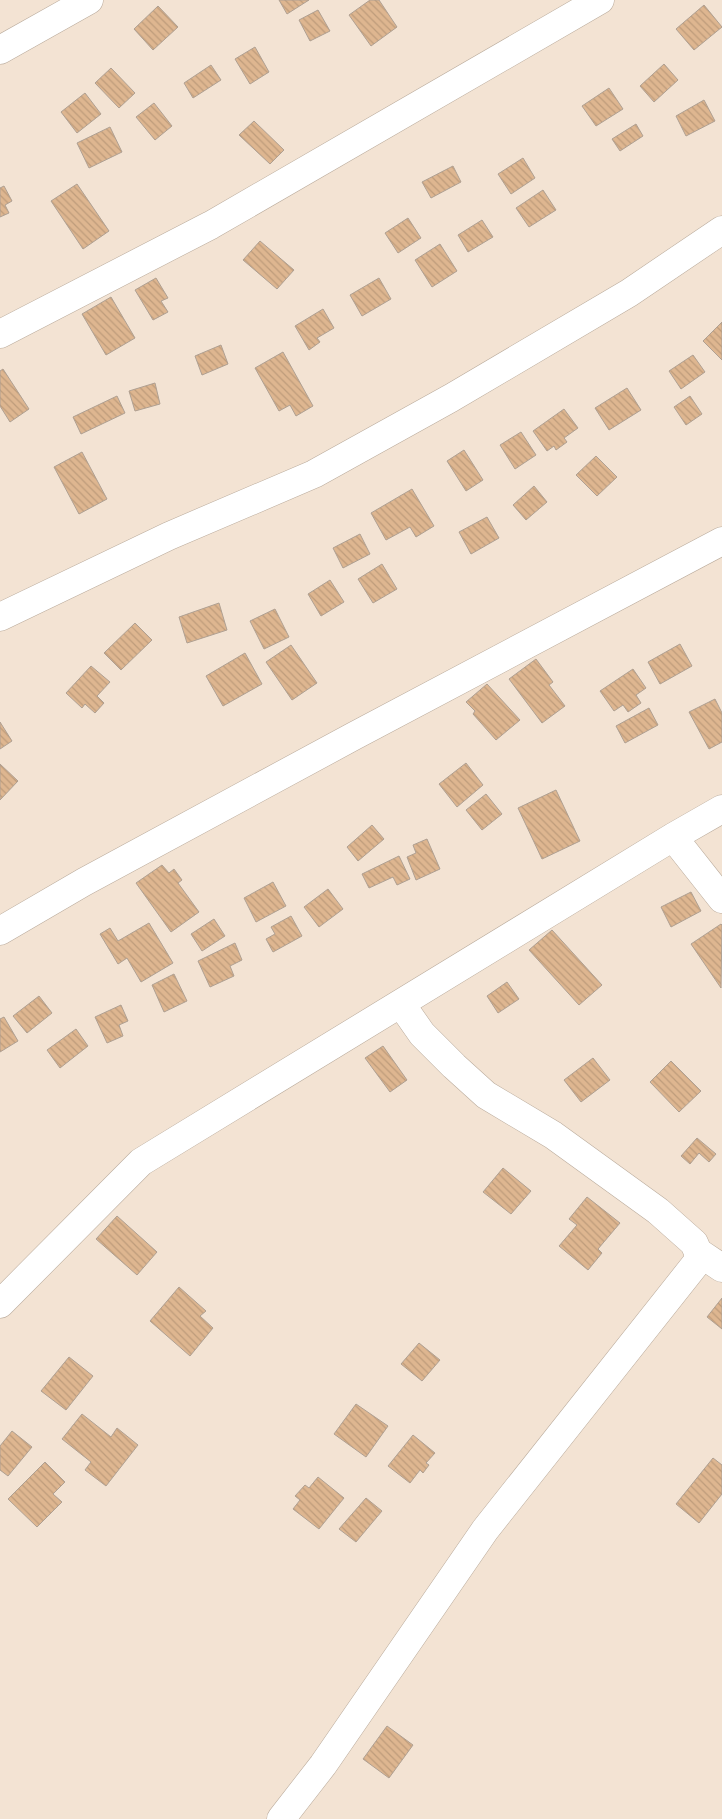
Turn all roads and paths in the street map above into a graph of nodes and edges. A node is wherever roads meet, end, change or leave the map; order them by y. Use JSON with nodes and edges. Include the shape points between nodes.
{"nodes":[{"id":1,"x":89,"y":0,"type":"edge"},
{"id":2,"x":600,"y":0,"type":"edge"},
{"id":3,"x":0,"y":50,"type":"edge"},
{"id":4,"x":722,"y":230,"type":"edge"},
{"id":5,"x":0,"y":334,"type":"edge"},
{"id":6,"x":722,"y":541,"type":"edge"},
{"id":7,"x":0,"y":617,"type":"edge"},
{"id":8,"x":722,"y":809,"type":"edge"},
{"id":9,"x":673,"y":838,"type":"junction"},
{"id":10,"x":722,"y":899,"type":"edge"},
{"id":11,"x":0,"y":931,"type":"edge"},
{"id":12,"x":401,"y":1004,"type":"junction"},
{"id":13,"x":698,"y":1252,"type":"junction"},
{"id":14,"x":722,"y":1268,"type":"edge"},
{"id":15,"x":0,"y":1304,"type":"edge"},
{"id":16,"x":281,"y":1819,"type":"edge"}],
"edges":[{"from":1,"to":3,"type":"street"},
{"from":2,"to":5,"type":"street","via":[[211,225]]},
{"from":4,"to":7,"type":"street","via":[[629,293],[314,474],[169,536]]},
{"from":6,"to":11,"type":"street","via":[[354,736]]},
{"from":8,"to":9,"type":"street"},
{"from":9,"to":10,"type":"street"},
{"from":9,"to":12,"type":"street"},
{"from":12,"to":13,"type":"street","via":[[422,1034],[486,1095],[553,1135],[658,1211],[694,1243]]},
{"from":12,"to":15,"type":"street","via":[[141,1162]]},
{"from":13,"to":14,"type":"street"},
{"from":13,"to":16,"type":"street","via":[[698,1262],[692,1271],[485,1530],[323,1765]]}]}
